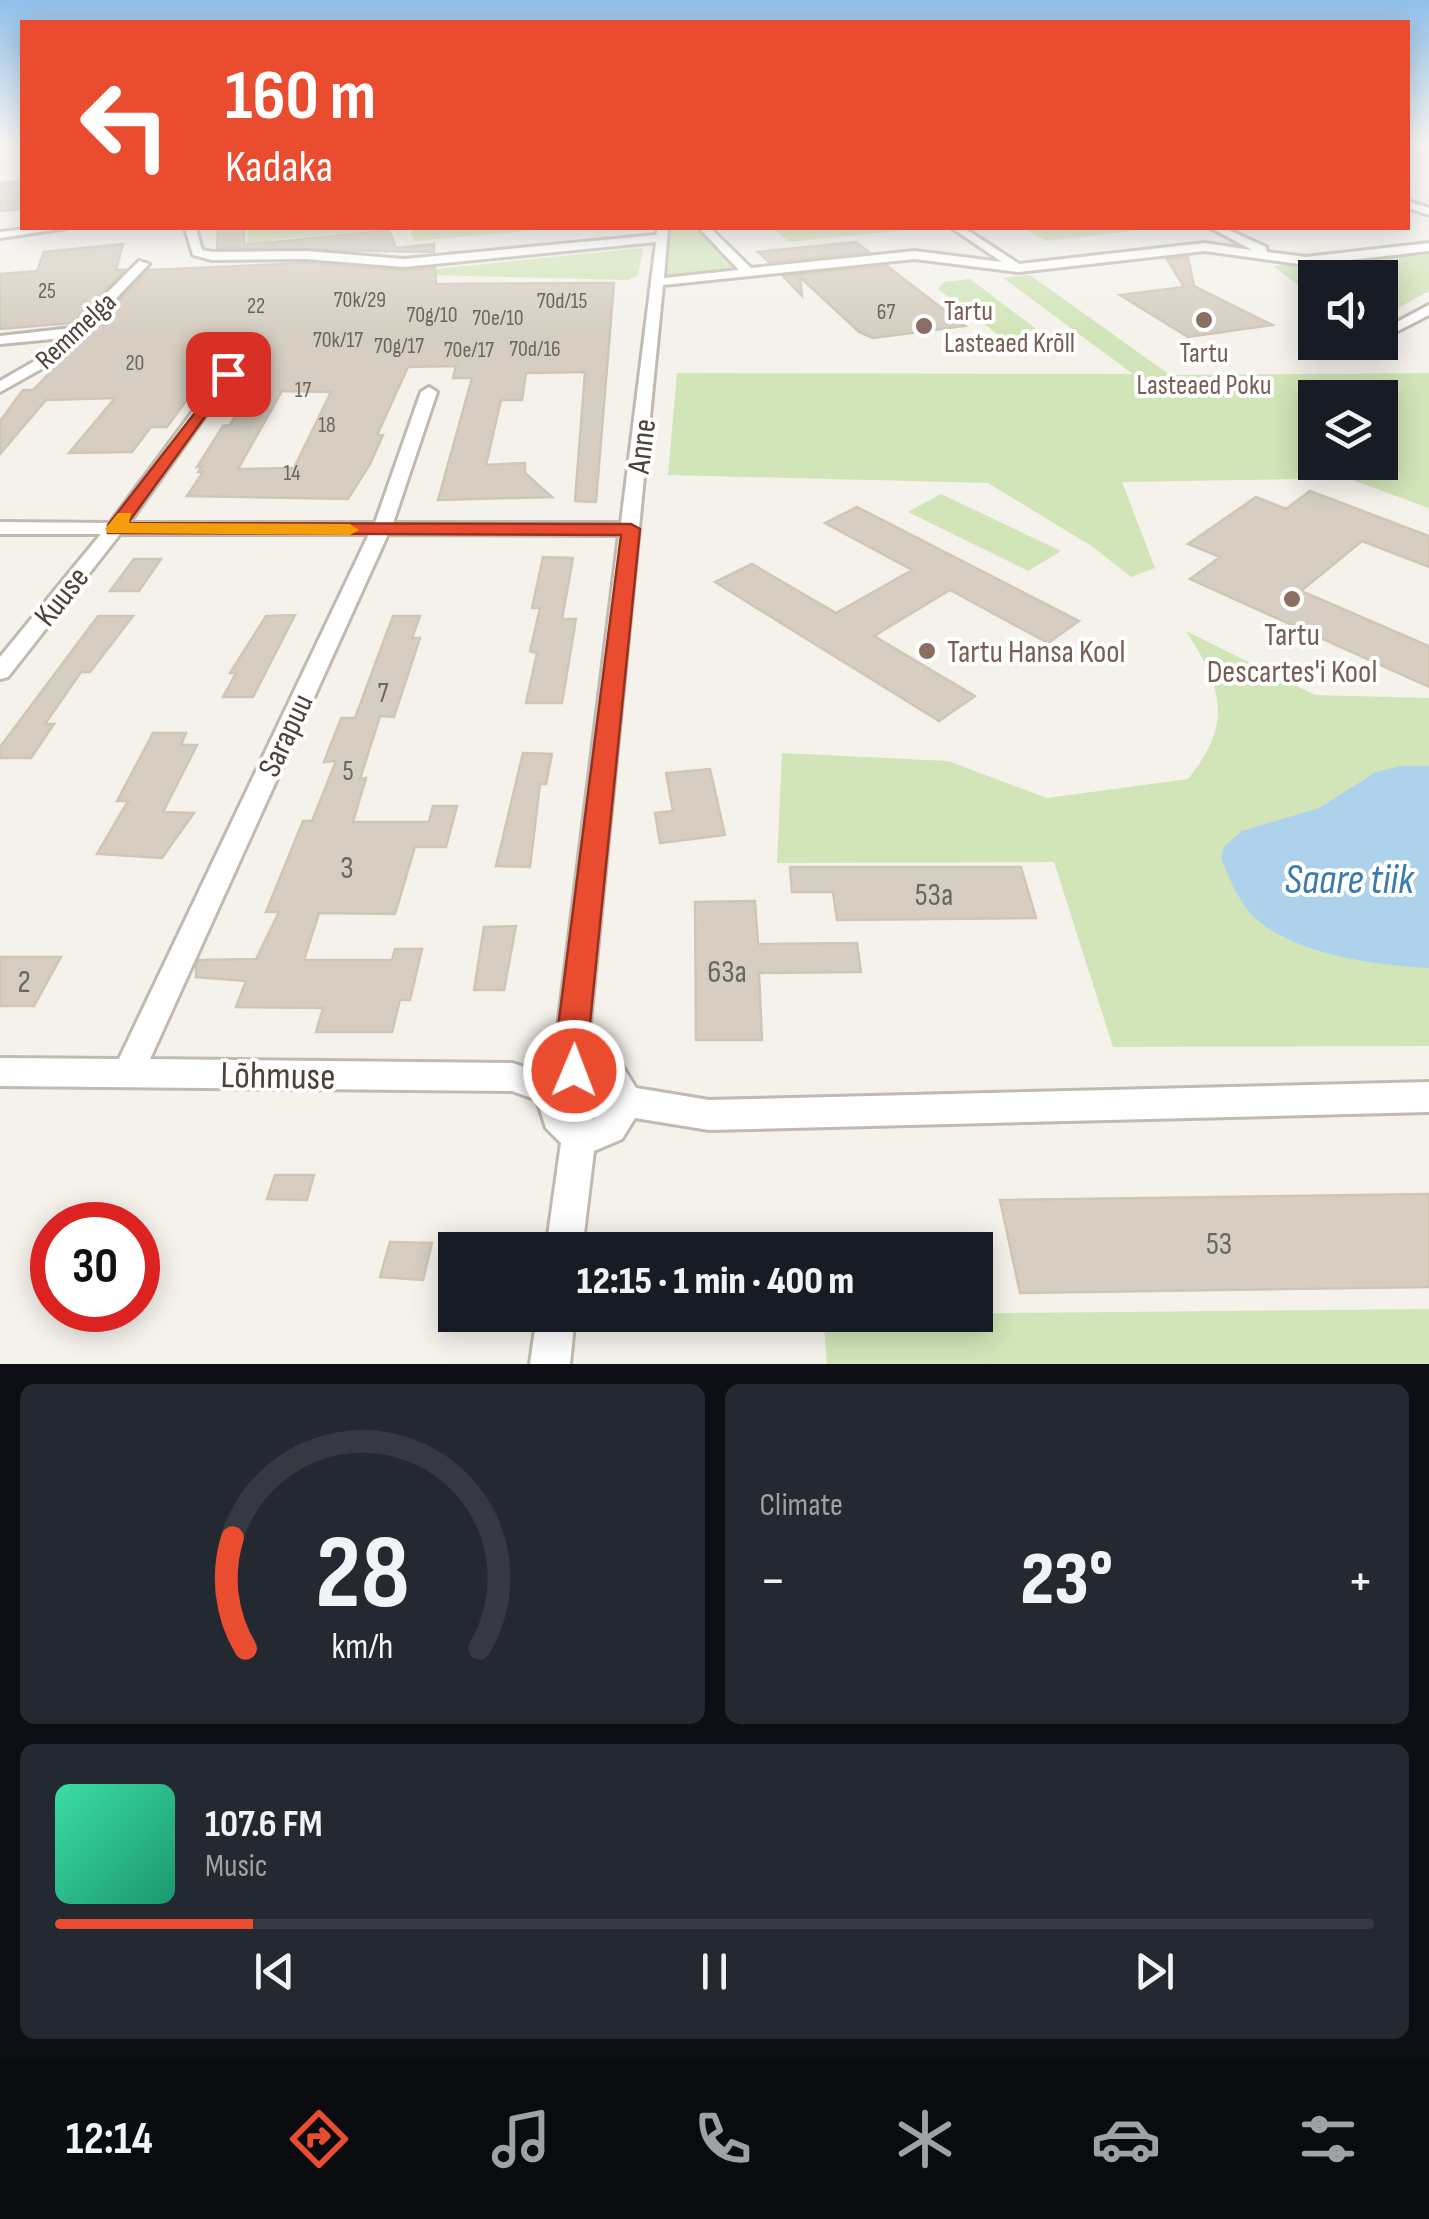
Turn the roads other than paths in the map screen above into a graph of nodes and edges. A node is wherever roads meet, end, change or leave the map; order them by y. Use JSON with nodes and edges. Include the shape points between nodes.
{"nodes":[{"id":1,"x":43,"y":230,"type":"edge"},
{"id":2,"x":192,"y":230,"type":"edge"},
{"id":3,"x":706,"y":230,"type":"edge"},
{"id":4,"x":960,"y":230,"type":"edge"},
{"id":5,"x":1220,"y":230,"type":"edge"},
{"id":6,"x":663,"y":233,"type":"edge"},
{"id":7,"x":0,"y":235,"type":"edge"},
{"id":8,"x":1429,"y":246,"type":"edge"},
{"id":9,"x":1280,"y":260,"type":"junction"},
{"id":10,"x":143,"y":264,"type":"dead end"},
{"id":11,"x":1019,"y":268,"type":"junction"},
{"id":12,"x":750,"y":274,"type":"junction"},
{"id":13,"x":658,"y":282,"type":"junction"},
{"id":14,"x":1429,"y":310,"type":"edge"},
{"id":15,"x":1398,"y":327,"type":"edge"},
{"id":16,"x":77,"y":332,"type":"junction"},
{"id":17,"x":0,"y":340,"type":"edge"},
{"id":18,"x":228,"y":374,"type":"dead end"},
{"id":19,"x":0,"y":387,"type":"edge"},
{"id":20,"x":429,"y":392,"type":"dead end"},
{"id":21,"x":0,"y":528,"type":"edge"},
{"id":22,"x":381,"y":528,"type":"junction"},
{"id":23,"x":115,"y":529,"type":"junction"},
{"id":24,"x":631,"y":529,"type":"junction"},
{"id":25,"x":0,"y":672,"type":"edge"},
{"id":26,"x":0,"y":1072,"type":"edge"},
{"id":27,"x":128,"y":1073,"type":"junction"},
{"id":28,"x":564,"y":1081,"type":"junction"},
{"id":29,"x":1429,"y":1098,"type":"edge"},
{"id":30,"x":624,"y":1101,"type":"junction"},
{"id":31,"x":579,"y":1134,"type":"junction"},
{"id":32,"x":566,"y":1232,"type":"edge"},
{"id":33,"x":554,"y":1332,"type":"edge"},
{"id":34,"x":550,"y":1364,"type":"edge"}],
"edges":[{"from":1,"to":7,"type":"street"},
{"from":2,"to":6,"type":"street","name":"Anne","via":[[197,252],[212,256],[404,263]]},
{"from":3,"to":12,"type":"street"},
{"from":4,"to":11,"type":"street"},
{"from":5,"to":9,"type":"street"},
{"from":6,"to":13,"type":"street","name":"Anne"},
{"from":8,"to":9,"type":"street"},
{"from":9,"to":11,"type":"street","via":[[1205,248]]},
{"from":10,"to":16,"type":"street","name":"Remmelga"},
{"from":11,"to":12,"type":"street","via":[[915,254]]},
{"from":12,"to":13,"type":"street"},
{"from":13,"to":24,"type":"street","name":"Anne"},
{"from":14,"to":15,"type":"street"},
{"from":16,"to":17,"type":"street"},
{"from":16,"to":19,"type":"street","name":"Remmelga","via":[[34,370]]},
{"from":18,"to":23,"type":"street","name":"Kuuse"},
{"from":20,"to":22,"type":"street","name":"Sarapuu"},
{"from":21,"to":23,"type":"street"},
{"from":22,"to":23,"type":"street"},
{"from":22,"to":24,"type":"street"},
{"from":22,"to":27,"type":"street","name":"Sarapuu"},
{"from":23,"to":25,"type":"street","name":"Kuuse"},
{"from":24,"to":28,"type":"street","name":"Anne"},
{"from":26,"to":27,"type":"street","name":"Lõhmuse"},
{"from":27,"to":28,"type":"street","name":"Lõhmuse"},
{"from":28,"to":30,"type":"street","via":[[605,1070],[620,1082]]},
{"from":28,"to":31,"type":"street","via":[[553,1113]]},
{"from":29,"to":30,"type":"street","via":[[709,1116]]},
{"from":30,"to":31,"type":"street","via":[[604,1130]]},
{"from":31,"to":32,"type":"street"},
{"from":33,"to":34,"type":"street"}]}
